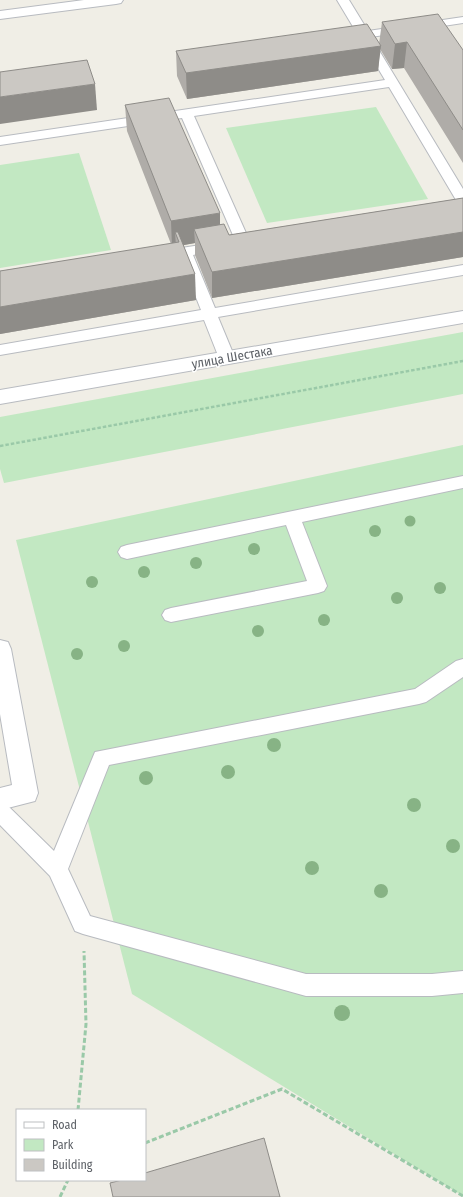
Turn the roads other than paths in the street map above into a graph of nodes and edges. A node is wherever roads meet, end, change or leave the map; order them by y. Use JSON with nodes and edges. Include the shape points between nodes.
{"nodes":[{"id":1,"x":116,"y":0,"type":"edge"},
{"id":2,"x":343,"y":0,"type":"edge"},
{"id":3,"x":0,"y":15,"type":"edge"},
{"id":4,"x":463,"y":20,"type":"edge"},
{"id":5,"x":438,"y":23,"type":"junction"},
{"id":6,"x":364,"y":35,"type":"junction"},
{"id":7,"x":446,"y":35,"type":"edge"},
{"id":8,"x":393,"y":82,"type":"junction"},
{"id":9,"x":187,"y":114,"type":"junction"},
{"id":10,"x":0,"y":142,"type":"edge"},
{"id":11,"x":463,"y":200,"type":"edge"},
{"id":12,"x":463,"y":204,"type":"edge"},
{"id":13,"x":447,"y":206,"type":"edge"},
{"id":14,"x":258,"y":239,"type":"edge"},
{"id":15,"x":243,"y":242,"type":"junction"},
{"id":16,"x":185,"y":251,"type":"junction"},
{"id":17,"x":146,"y":258,"type":"edge"},
{"id":18,"x":463,"y":270,"type":"edge"},
{"id":19,"x":209,"y":313,"type":"junction"},
{"id":20,"x":463,"y":317,"type":"edge"},
{"id":21,"x":0,"y":350,"type":"edge"},
{"id":22,"x":227,"y":358,"type":"junction"},
{"id":23,"x":0,"y":397,"type":"edge"},
{"id":24,"x":463,"y":482,"type":"edge"},
{"id":25,"x":291,"y":517,"type":"junction"},
{"id":26,"x":127,"y":552,"type":"dead end"},
{"id":27,"x":171,"y":615,"type":"dead end"},
{"id":28,"x":0,"y":649,"type":"edge"},
{"id":29,"x":463,"y":666,"type":"edge"},
{"id":30,"x":0,"y":799,"type":"edge"},
{"id":31,"x":0,"y":811,"type":"edge"},
{"id":32,"x":57,"y":868,"type":"junction"},
{"id":33,"x":463,"y":982,"type":"edge"}],
"edges":[{"from":1,"to":3,"type":"street"},
{"from":2,"to":6,"type":"lane"},
{"from":4,"to":5,"type":"lane"},
{"from":5,"to":6,"type":"lane"},
{"from":5,"to":7,"type":"lane"},
{"from":6,"to":8,"type":"lane"},
{"from":8,"to":9,"type":"lane"},
{"from":8,"to":11,"type":"lane"},
{"from":9,"to":10,"type":"lane"},
{"from":9,"to":15,"type":"lane"},
{"from":12,"to":13,"type":"lane"},
{"from":14,"to":15,"type":"lane"},
{"from":15,"to":16,"type":"lane"},
{"from":16,"to":17,"type":"lane"},
{"from":16,"to":19,"type":"lane"},
{"from":18,"to":19,"type":"lane"},
{"from":19,"to":21,"type":"lane"},
{"from":19,"to":22,"type":"lane"},
{"from":20,"to":22,"type":"street","name":"улица Шестака"},
{"from":22,"to":23,"type":"street","name":"улица Шестака"},
{"from":24,"to":25,"type":"lane"},
{"from":25,"to":26,"type":"lane"},
{"from":25,"to":27,"type":"lane","via":[[318,586]]},
{"from":28,"to":30,"type":"street","via":[[26,793]]},
{"from":29,"to":32,"type":"lane","via":[[419,696],[102,758]]},
{"from":31,"to":32,"type":"lane"},
{"from":32,"to":33,"type":"lane","via":[[83,924],[306,986],[432,985]]}]}
